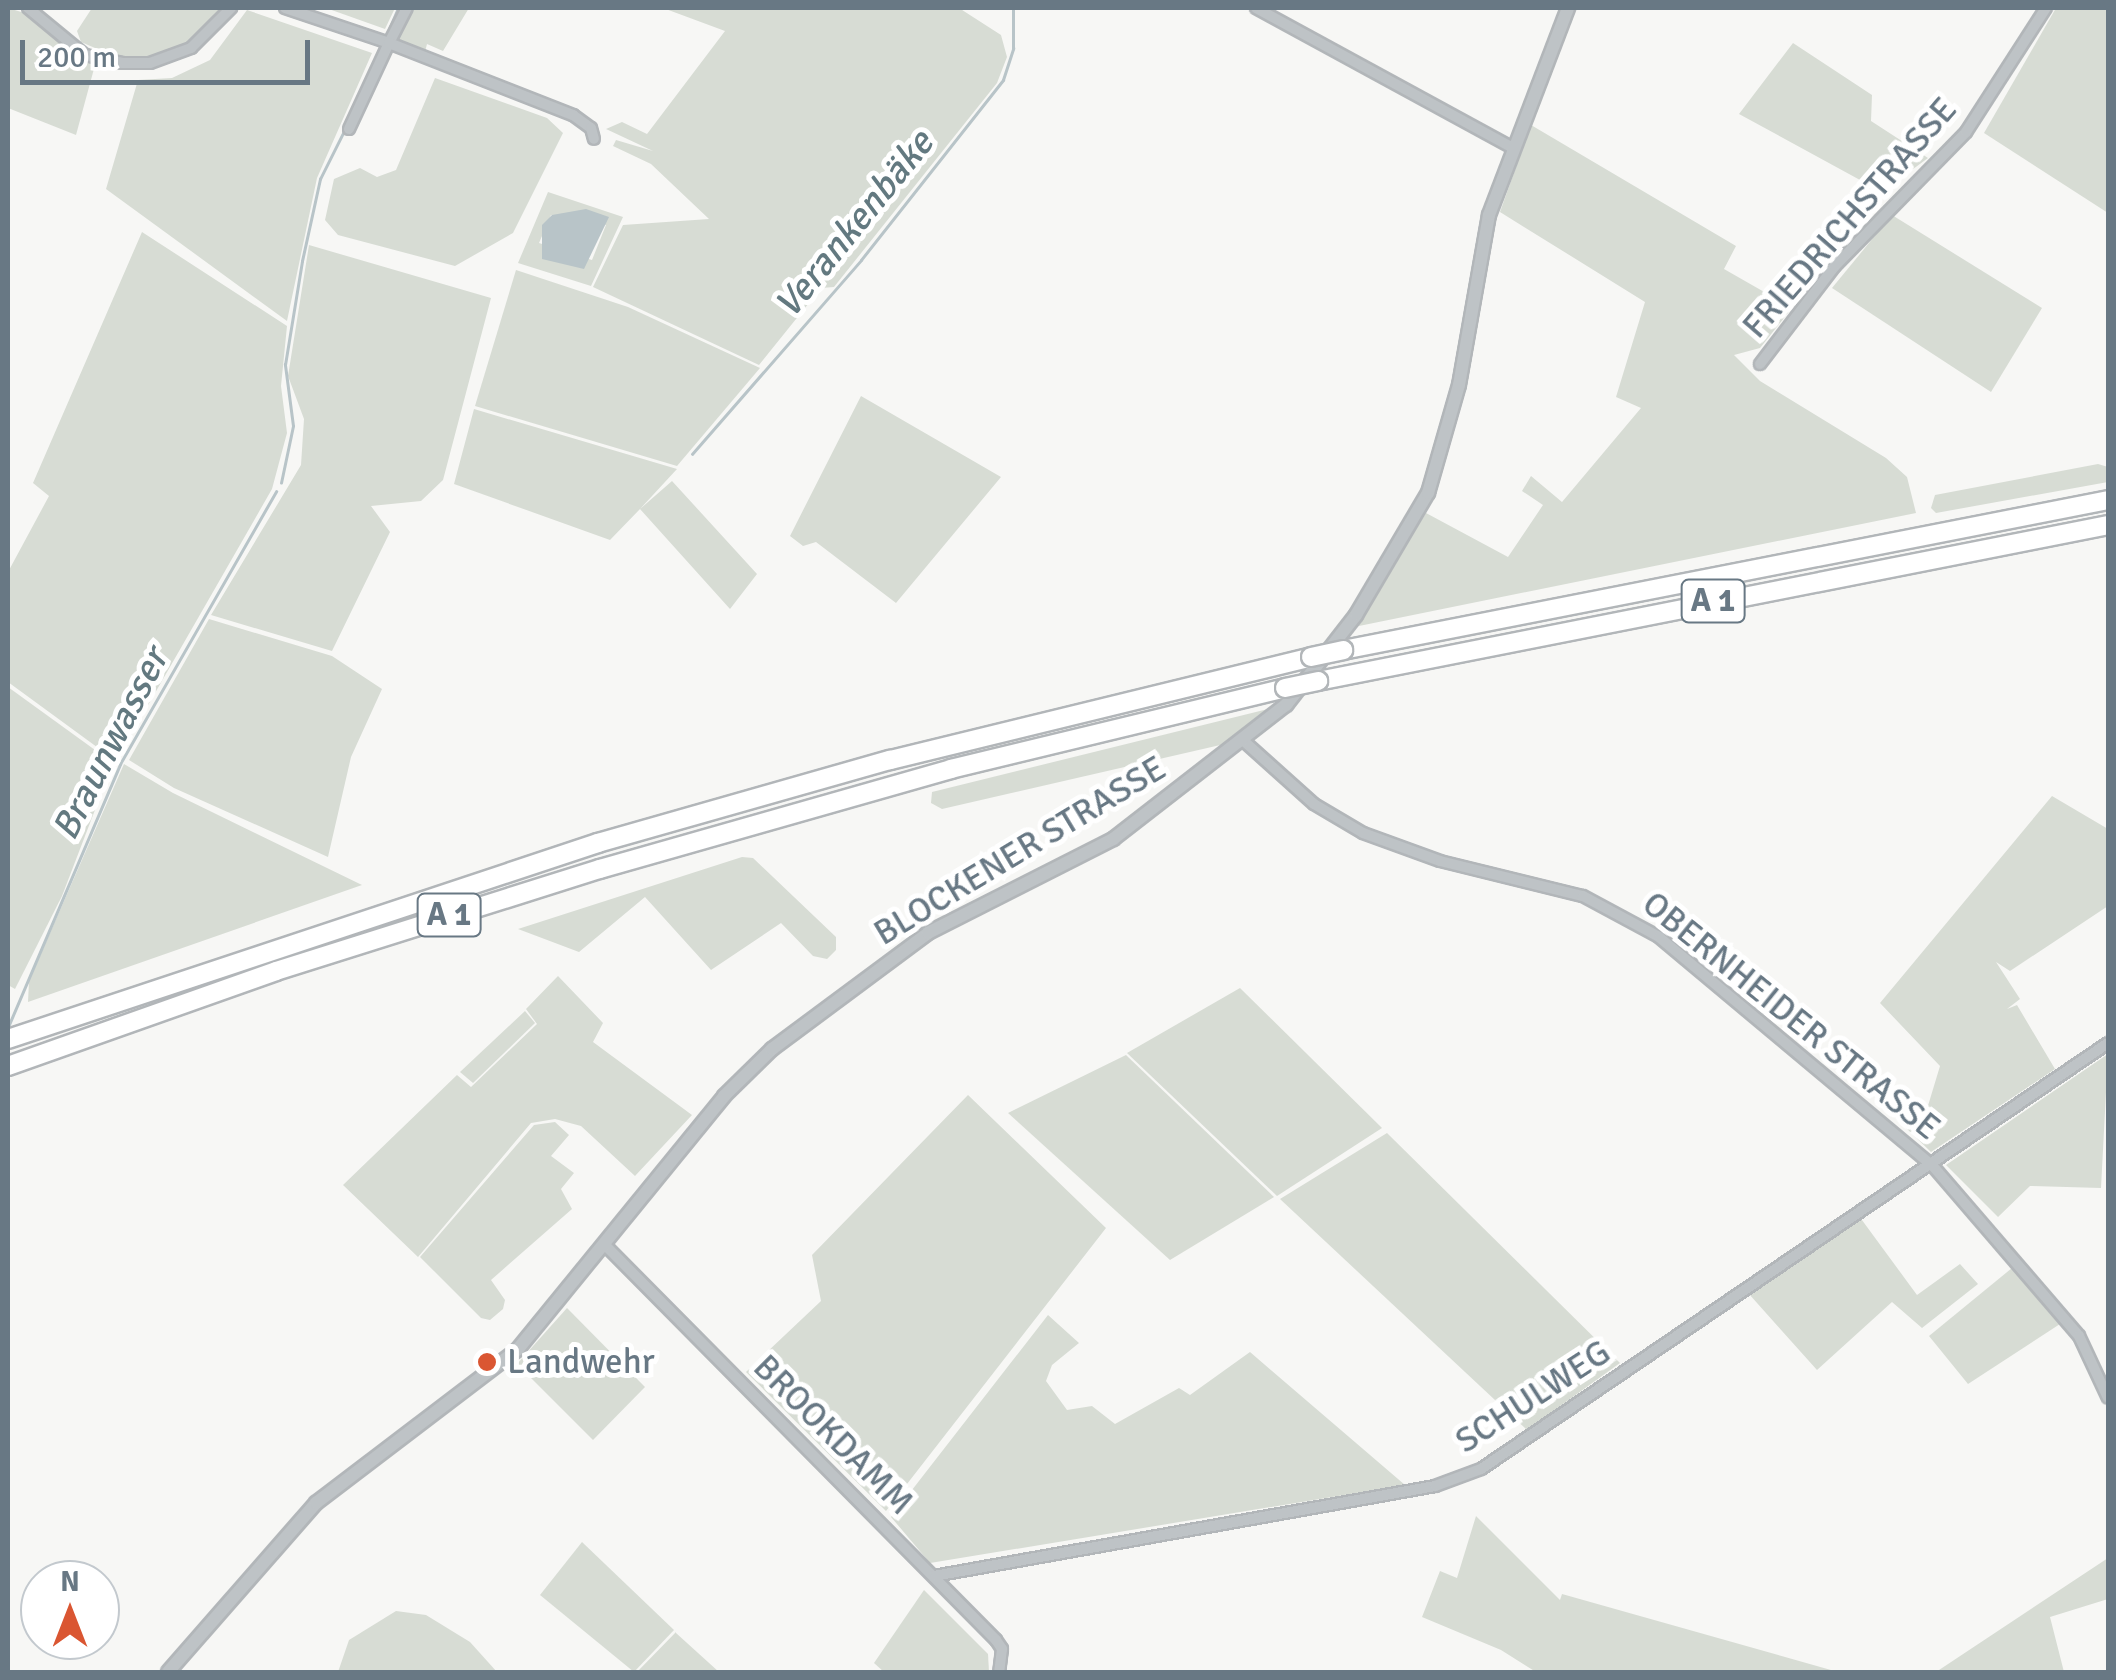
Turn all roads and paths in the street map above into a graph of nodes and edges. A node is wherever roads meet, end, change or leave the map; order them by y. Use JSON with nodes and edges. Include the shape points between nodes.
{"nodes":[{"id":1,"x":28,"y":8,"type":"edge"},
{"id":2,"x":232,"y":8,"type":"edge"},
{"id":3,"x":285,"y":8,"type":"edge"},
{"id":4,"x":406,"y":8,"type":"edge"},
{"id":5,"x":1256,"y":8,"type":"edge"},
{"id":6,"x":1568,"y":8,"type":"edge"},
{"id":7,"x":2046,"y":8,"type":"edge"},
{"id":8,"x":389,"y":43,"type":"junction"},
{"id":9,"x":349,"y":129,"type":"dead end"},
{"id":10,"x":594,"y":138,"type":"dead end"},
{"id":11,"x":1511,"y":148,"type":"junction"},
{"id":12,"x":1760,"y":364,"type":"dead end"},
{"id":13,"x":2108,"y":500,"type":"edge"},
{"id":14,"x":2108,"y":526,"type":"edge"},
{"id":15,"x":1246,"y":742,"type":"junction"},
{"id":16,"x":9,"y":1038,"type":"edge"},
{"id":17,"x":2108,"y":1043,"type":"edge"},
{"id":18,"x":8,"y":1066,"type":"edge"},
{"id":19,"x":1932,"y":1166,"type":"junction"},
{"id":20,"x":605,"y":1245,"type":"junction"},
{"id":21,"x":2108,"y":1398,"type":"edge"},
{"id":22,"x":934,"y":1576,"type":"junction"},
{"id":23,"x":168,"y":1672,"type":"edge"},
{"id":24,"x":999,"y":1672,"type":"edge"}],
"edges":[{"from":1,"to":2,"type":"street","via":[[85,55],[122,63],[150,63],[191,48]]},
{"from":3,"to":8,"type":"street"},
{"from":4,"to":8,"type":"street"},
{"from":5,"to":11,"type":"street"},
{"from":6,"to":11,"type":"street","name":"BLOCKENER STRASSE"},
{"from":7,"to":12,"type":"street","name":"FRIEDRICHSTRASSE","via":[[1966,132],[1834,266]]},
{"from":8,"to":9,"type":"street"},
{"from":8,"to":10,"type":"street","via":[[573,116]]},
{"from":11,"to":15,"type":"street","name":"BLOCKENER STRASSE","via":[[1489,214],[1460,384],[1428,493],[1334,646]]},
{"from":13,"to":16,"type":"highway","number":"A 1","bridge":true,"via":[[1343,650],[884,762],[464,885]]},
{"from":14,"to":18,"type":"highway","number":"A 1","bridge":true,"via":[[1285,688],[902,782],[470,908]]},
{"from":15,"to":19,"type":"street","name":"OBERNHEIDER STRASSE","via":[[1314,804],[1363,833],[1440,862],[1582,896],[1650,930]]},
{"from":15,"to":20,"type":"street","name":"BLOCKENER STRASSE","via":[[1113,839],[955,917],[799,1028],[732,1088]]},
{"from":17,"to":19,"type":"street","name":"SCHULWEG"},
{"from":19,"to":21,"type":"street","name":"OBERNHEIDER STRASSE","via":[[2080,1336]]},
{"from":19,"to":22,"type":"street","name":"SCHULWEG","via":[[1481,1469],[1435,1486]]},
{"from":20,"to":22,"type":"street","name":"BROOKDAMM"},
{"from":20,"to":23,"type":"street","name":"BLOCKENER STRASSE","via":[[491,1374],[307,1512]]},
{"from":22,"to":24,"type":"street","name":"BROOKDAMM","via":[[996,1640],[1002,1649]]}]}
